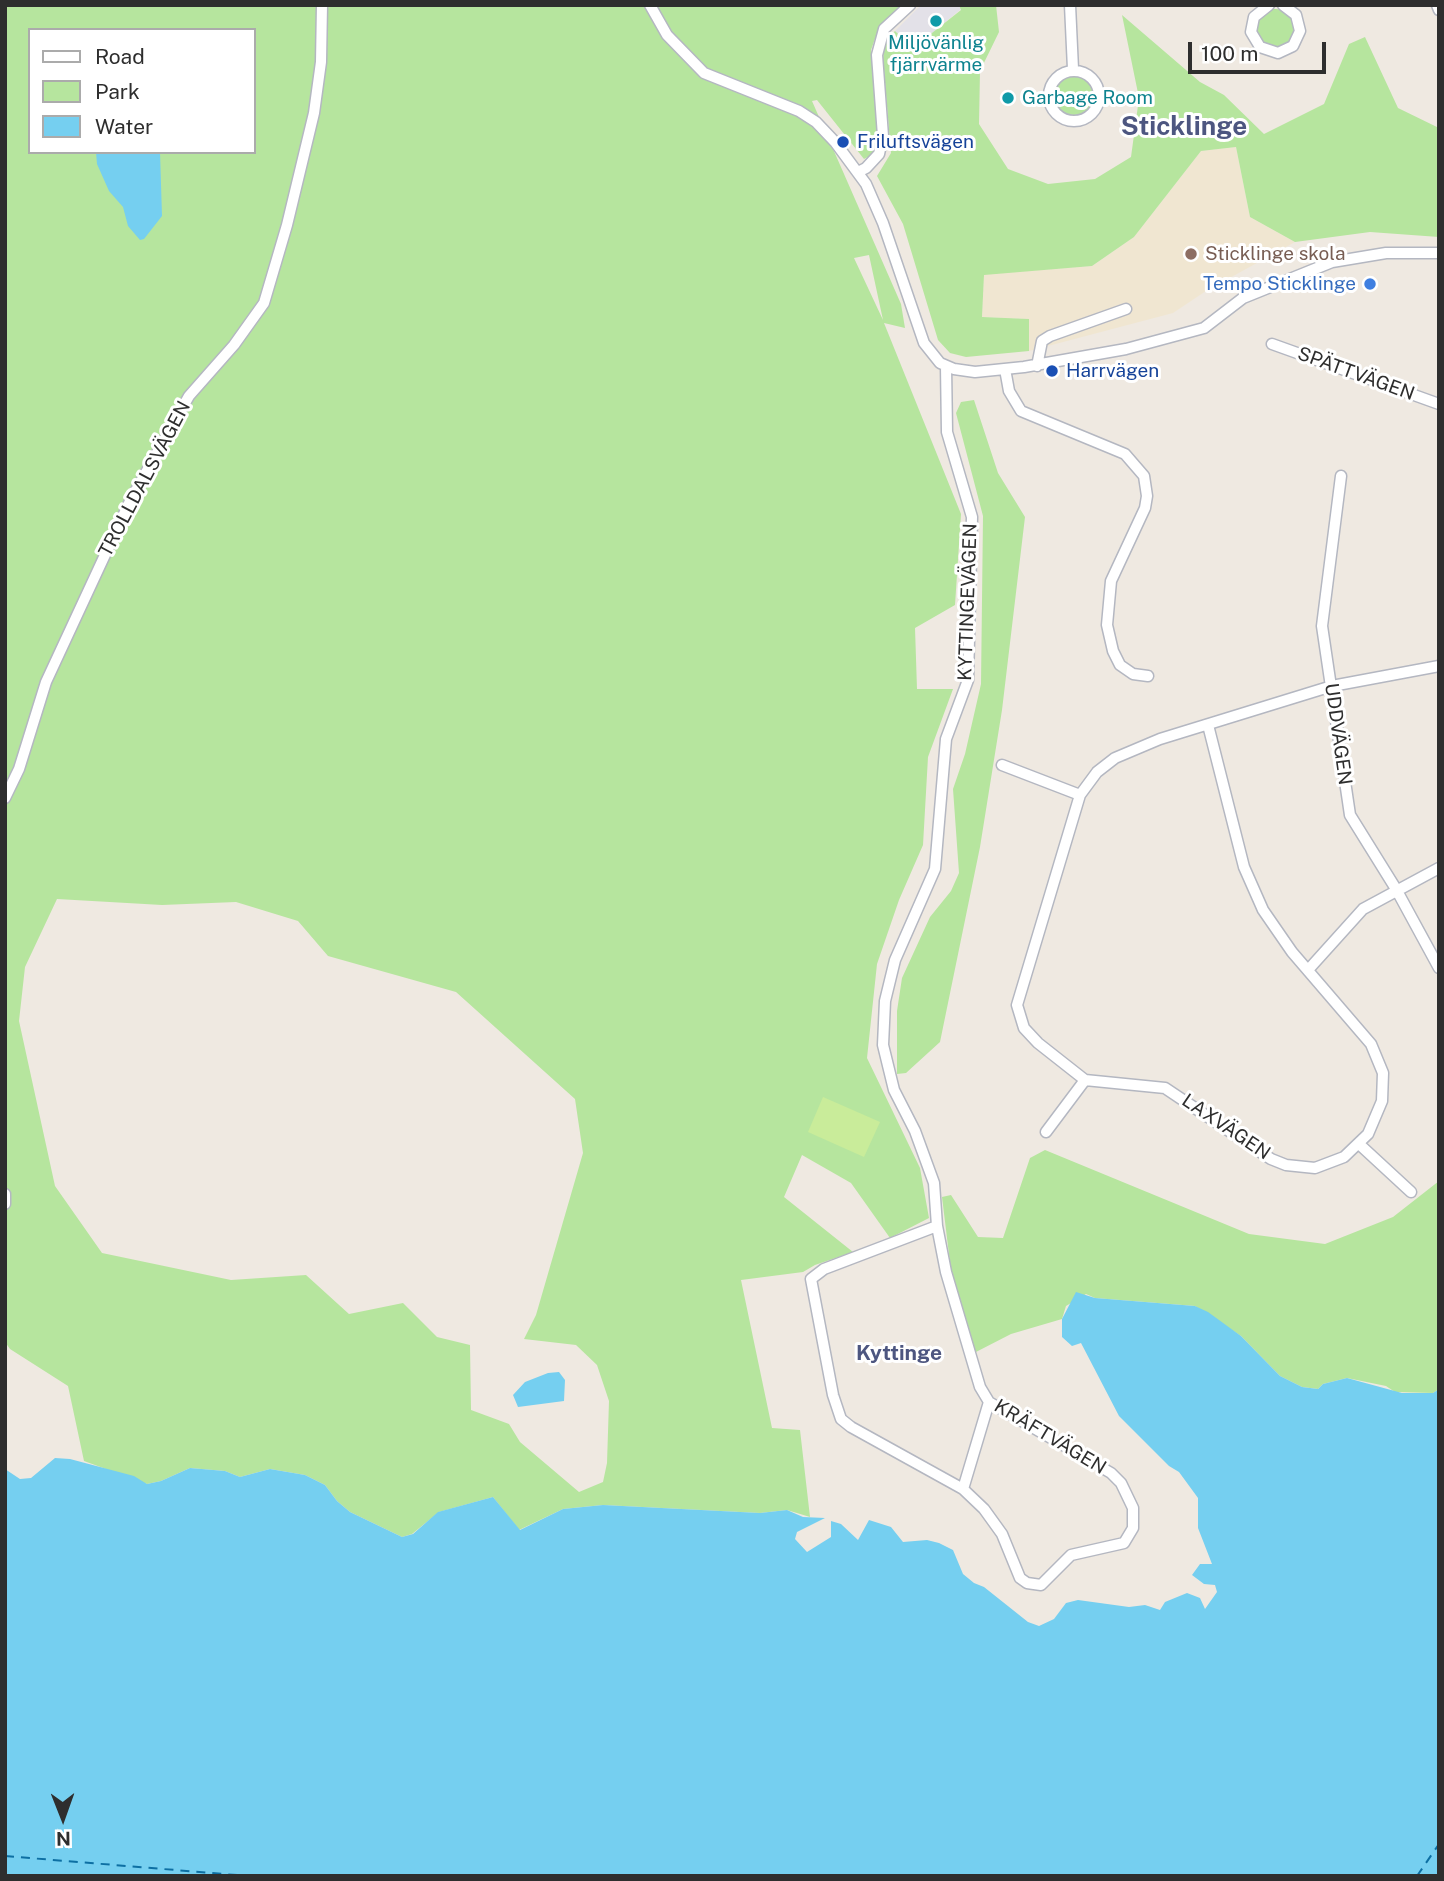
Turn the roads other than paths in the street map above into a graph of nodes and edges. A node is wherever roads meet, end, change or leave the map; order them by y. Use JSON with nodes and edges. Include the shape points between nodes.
{"nodes":[{"id":1,"x":322,"y":5,"type":"edge"},
{"id":2,"x":650,"y":5,"type":"edge"},
{"id":3,"x":910,"y":5,"type":"edge"},
{"id":4,"x":1070,"y":5,"type":"edge"},
{"id":5,"x":1283,"y":5,"type":"edge"},
{"id":6,"x":1267,"y":6,"type":"edge"},
{"id":7,"x":1073,"y":69,"type":"junction"},
{"id":8,"x":858,"y":172,"type":"junction"},
{"id":9,"x":1439,"y":253,"type":"edge"},
{"id":10,"x":1126,"y":309,"type":"dead end"},
{"id":11,"x":1272,"y":344,"type":"dead end"},
{"id":12,"x":946,"y":366,"type":"junction"},
{"id":13,"x":1037,"y":366,"type":"junction"},
{"id":14,"x":1005,"y":369,"type":"junction"},
{"id":15,"x":1439,"y":404,"type":"edge"},
{"id":16,"x":1341,"y":476,"type":"dead end"},
{"id":17,"x":1439,"y":666,"type":"edge"},
{"id":18,"x":1148,"y":677,"type":"dead end"},
{"id":19,"x":1332,"y":686,"type":"junction"},
{"id":20,"x":1208,"y":725,"type":"junction"},
{"id":21,"x":1002,"y":765,"type":"dead end"},
{"id":22,"x":1080,"y":795,"type":"junction"},
{"id":23,"x":5,"y":798,"type":"edge"},
{"id":24,"x":1439,"y":868,"type":"edge"},
{"id":25,"x":1396,"y":888,"type":"junction"},
{"id":26,"x":1439,"y":968,"type":"edge"},
{"id":27,"x":1308,"y":970,"type":"junction"},
{"id":28,"x":1085,"y":1080,"type":"junction"},
{"id":29,"x":1046,"y":1132,"type":"dead end"},
{"id":30,"x":1359,"y":1144,"type":"junction"},
{"id":31,"x":1411,"y":1192,"type":"dead end"},
{"id":32,"x":5,"y":1194,"type":"edge"},
{"id":33,"x":5,"y":1204,"type":"edge"},
{"id":34,"x":937,"y":1226,"type":"junction"},
{"id":35,"x":989,"y":1402,"type":"junction"},
{"id":36,"x":963,"y":1489,"type":"junction"}],
"edges":[{"from":1,"to":23,"type":"street","name":"TROLLDALSVÄGEN","via":[[314,113],[264,303],[189,396],[130,501],[46,682],[19,769]]},
{"from":2,"to":8,"type":"street","via":[[667,35],[704,73],[816,122]]},
{"from":3,"to":8,"type":"street","via":[[884,29],[877,55],[883,136],[879,153]]},
{"from":4,"to":7,"type":"street"},
{"from":5,"to":6,"type":"street","via":[[1296,15],[1300,31],[1293,46],[1278,53],[1260,47],[1251,32],[1254,17]]},
{"from":7,"to":7,"type":"street","via":[[1058,78],[1050,97],[1057,114],[1068,121],[1092,113],[1099,100],[1098,86]]},
{"from":8,"to":12,"type":"street","via":[[883,223],[924,342],[932,356]]},
{"from":9,"to":13,"type":"street","via":[[1386,253],[1332,262],[1243,298],[1204,328]]},
{"from":10,"to":13,"type":"street","via":[[1042,341]]},
{"from":11,"to":15,"type":"street","name":"SPÄTTVÄGEN"},
{"from":12,"to":14,"type":"street","via":[[975,372]]},
{"from":12,"to":34,"type":"street","name":"KYTTINGEVÄGEN","via":[[947,432],[972,517],[968,680],[946,739],[935,869],[895,960],[883,1022],[887,1069],[934,1183]]},
{"from":13,"to":14,"type":"street"},
{"from":14,"to":18,"type":"street","via":[[1009,391],[1021,411],[1125,454],[1144,476],[1145,508],[1111,580],[1107,625],[1120,665]]},
{"from":16,"to":19,"type":"street","name":"UDDVÄGEN","via":[[1322,626]]},
{"from":17,"to":19,"type":"street"},
{"from":19,"to":20,"type":"street"},
{"from":19,"to":25,"type":"street","name":"UDDVÄGEN","via":[[1350,815]]},
{"from":20,"to":22,"type":"street","via":[[1132,748],[1097,772]]},
{"from":20,"to":27,"type":"street","name":"LAXVÄGEN","via":[[1254,893]]},
{"from":21,"to":22,"type":"street"},
{"from":22,"to":28,"type":"street","via":[[1017,1004],[1024,1028]]},
{"from":24,"to":25,"type":"street"},
{"from":25,"to":26,"type":"street","name":"UDDVÄGEN"},
{"from":25,"to":27,"type":"street","via":[[1363,909]]},
{"from":27,"to":30,"type":"street","name":"LAXVÄGEN","via":[[1371,1044],[1383,1073],[1377,1118]]},
{"from":28,"to":29,"type":"street"},
{"from":28,"to":30,"type":"street","name":"LAXVÄGEN","via":[[1174,1091],[1286,1166],[1331,1164]]},
{"from":30,"to":31,"type":"street"},
{"from":32,"to":33,"type":"street"},
{"from":34,"to":35,"type":"street","name":"KRÄFTVÄGEN","via":[[979,1387]]},
{"from":34,"to":36,"type":"street","via":[[824,1269],[811,1279],[812,1290],[832,1395],[841,1419]]},
{"from":35,"to":36,"type":"street"},
{"from":35,"to":36,"type":"street","name":"KRÄFTVÄGEN","via":[[1111,1473],[1129,1495],[1133,1528],[1124,1543],[1078,1552],[1045,1583],[1034,1585],[1020,1578],[1002,1534]]}]}
